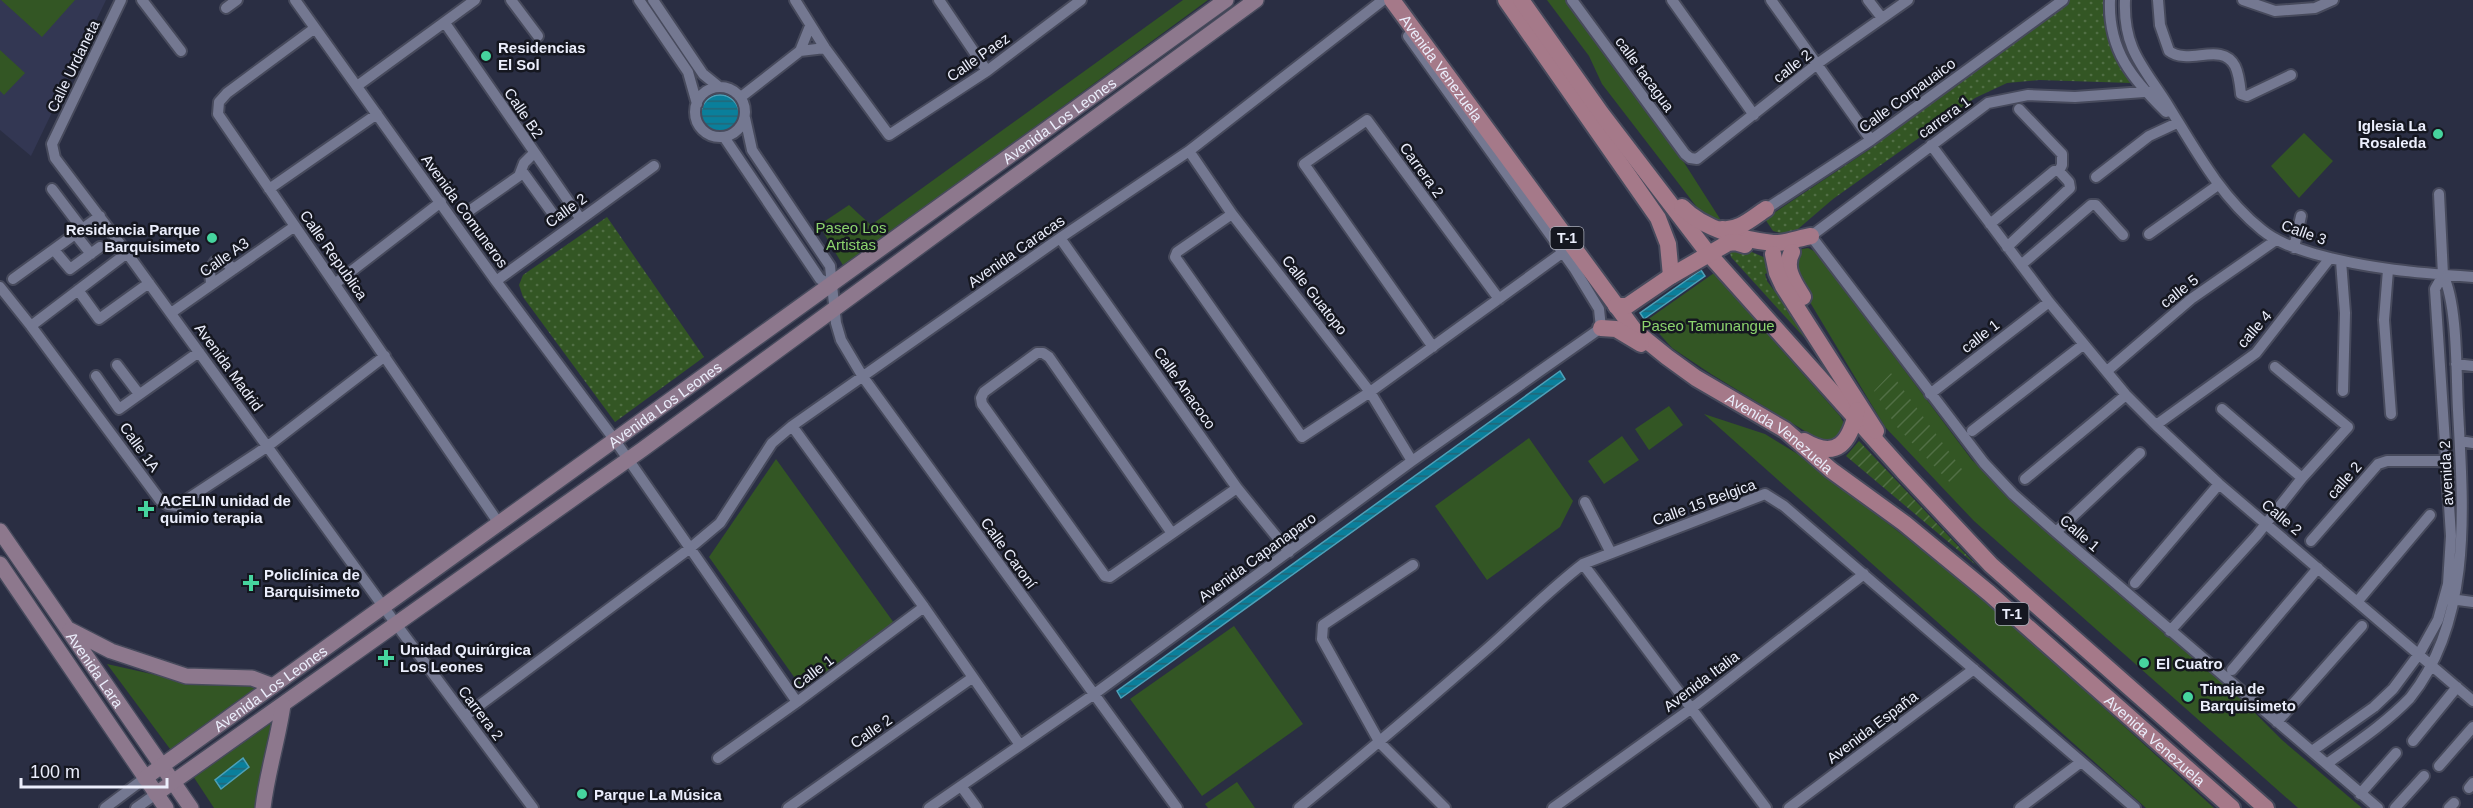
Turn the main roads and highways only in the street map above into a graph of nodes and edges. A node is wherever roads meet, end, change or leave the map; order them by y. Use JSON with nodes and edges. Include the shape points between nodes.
{"nodes":[{"id":1,"x":1506,"y":0,"type":"edge"},
{"id":2,"x":1521,"y":0,"type":"edge"},
{"id":3,"x":1397,"y":7,"type":"edge"},
{"id":4,"x":1601,"y":113,"type":"junction"},
{"id":5,"x":1766,"y":209,"type":"road end"},
{"id":6,"x":1716,"y":229,"type":"junction"},
{"id":7,"x":1792,"y":252,"type":"junction"},
{"id":8,"x":1708,"y":253,"type":"junction"},
{"id":9,"x":1773,"y":254,"type":"junction"},
{"id":10,"x":1671,"y":276,"type":"junction"},
{"id":11,"x":1616,"y":306,"type":"junction"},
{"id":12,"x":1601,"y":328,"type":"road end"},
{"id":13,"x":1666,"y":357,"type":"junction"},
{"id":14,"x":1849,"y":386,"type":"junction"},
{"id":15,"x":1858,"y":401,"type":"junction"},
{"id":16,"x":1855,"y":418,"type":"junction"},
{"id":17,"x":1785,"y":430,"type":"junction"},
{"id":18,"x":1903,"y":471,"type":"junction"},
{"id":19,"x":2232,"y":808,"type":"edge"},
{"id":20,"x":2266,"y":808,"type":"edge"}],
"edges":[{"from":1,"to":10,"type":"main road","via":[[1658,218],[1668,244]]},
{"from":2,"to":4,"type":"main road","name":"Avenida Venezuela","number":"T-1"},
{"from":3,"to":11,"type":"main road","name":"Avenida Venezuela","number":"T-1"},
{"from":4,"to":6,"type":"main road","via":[[1683,209]]},
{"from":4,"to":8,"type":"main road","name":"Avenida Venezuela","number":"T-1"},
{"from":5,"to":6,"type":"main road","via":[[1740,226]]},
{"from":6,"to":7,"type":"main road","via":[[1774,243],[1810,236]]},
{"from":7,"to":9,"type":"main road"},
{"from":7,"to":14,"type":"main road","via":[[1789,264],[1794,282],[1826,335]]},
{"from":8,"to":9,"type":"main road","via":[[1735,242]]},
{"from":8,"to":10,"type":"main road"},
{"from":8,"to":16,"type":"main road","name":"Avenida Venezuela","number":"T-1"},
{"from":9,"to":14,"type":"main road","via":[[1784,286]]},
{"from":10,"to":11,"type":"main road","via":[[1627,306]]},
{"from":11,"to":13,"type":"main road","name":"Avenida Venezuela","number":"T-1","via":[[1635,331]]},
{"from":12,"to":13,"type":"main road","via":[[1616,329]]},
{"from":13,"to":17,"type":"main road","name":"Avenida Venezuela","number":"T-1"},
{"from":14,"to":15,"type":"main road"},
{"from":15,"to":16,"type":"main road"},
{"from":15,"to":18,"type":"main road"},
{"from":16,"to":17,"type":"main road","via":[[1851,434],[1834,448],[1815,447]]},
{"from":16,"to":18,"type":"main road","name":"Avenida Venezuela","number":"T-1"},
{"from":17,"to":19,"type":"main road","name":"Avenida Venezuela","number":"T-1","via":[[1989,593]]},
{"from":18,"to":20,"type":"main road","name":"Avenida Venezuela","number":"T-1","via":[[1992,565]]}]}
